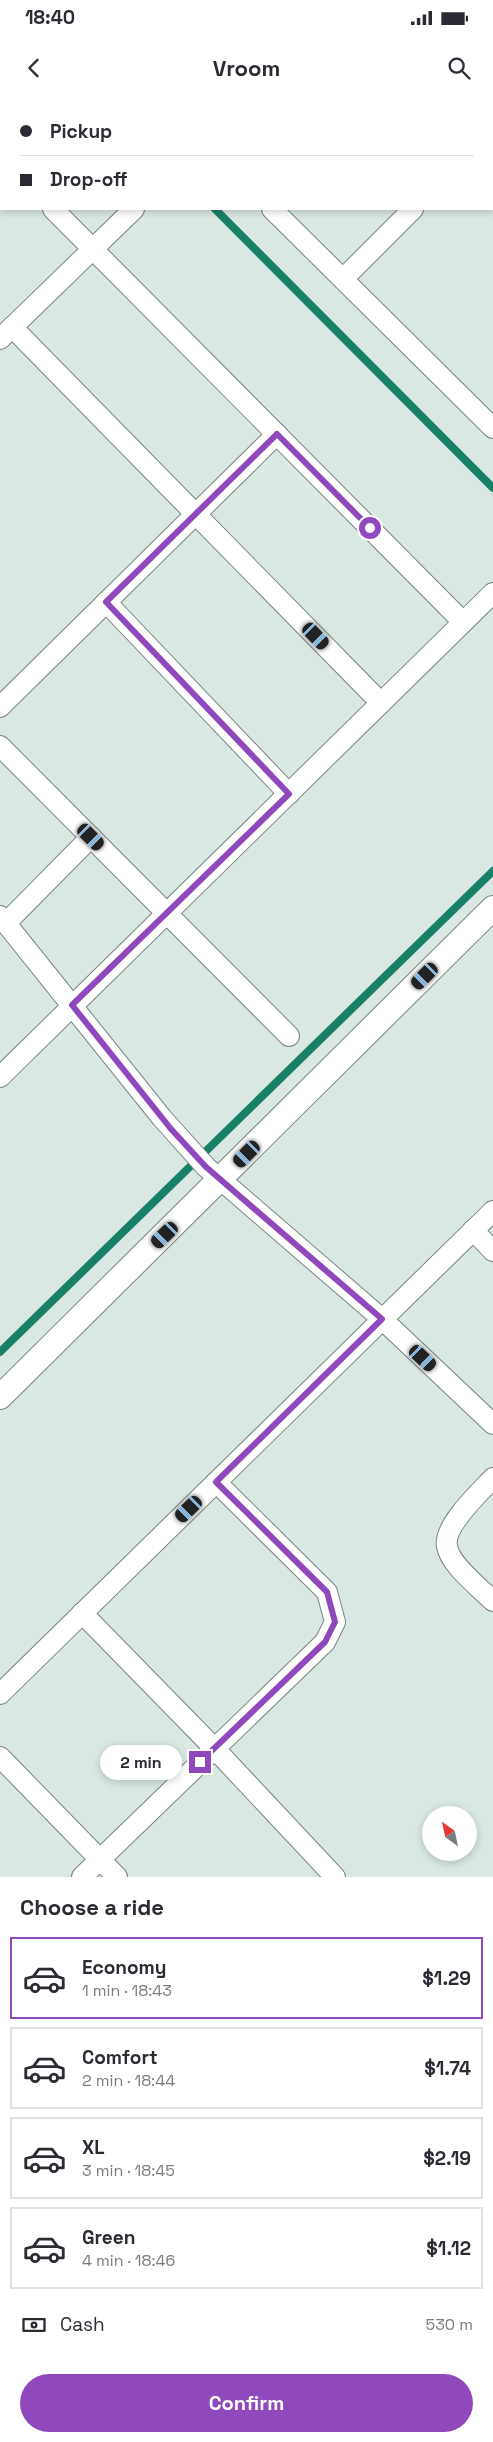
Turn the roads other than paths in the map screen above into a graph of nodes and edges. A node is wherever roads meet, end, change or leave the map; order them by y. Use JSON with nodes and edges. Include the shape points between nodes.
{"nodes":[{"id":1,"x":54,"y":210,"type":"edge"},
{"id":2,"x":133,"y":210,"type":"edge"},
{"id":3,"x":273,"y":210,"type":"edge"},
{"id":4,"x":412,"y":210,"type":"edge"},
{"id":5,"x":92,"y":249,"type":"junction"},
{"id":6,"x":343,"y":279,"type":"junction"},
{"id":7,"x":6,"y":333,"type":"edge"},
{"id":8,"x":493,"y":428,"type":"edge"},
{"id":9,"x":277,"y":434,"type":"junction"},
{"id":10,"x":196,"y":514,"type":"junction"},
{"id":11,"x":493,"y":592,"type":"edge"},
{"id":12,"x":106,"y":602,"type":"junction"},
{"id":13,"x":464,"y":622,"type":"junction"},
{"id":14,"x":381,"y":703,"type":"junction"},
{"id":15,"x":0,"y":707,"type":"edge"},
{"id":16,"x":0,"y":746,"type":"edge"},
{"id":17,"x":289,"y":794,"type":"junction"},
{"id":18,"x":91,"y":837,"type":"junction"},
{"id":19,"x":493,"y":908,"type":"edge"},
{"id":20,"x":167,"y":914,"type":"junction"},
{"id":21,"x":3,"y":919,"type":"edge"},
{"id":22,"x":72,"y":1005,"type":"junction"},
{"id":23,"x":289,"y":1036,"type":"dead end"},
{"id":24,"x":0,"y":1077,"type":"edge"},
{"id":25,"x":220,"y":1181,"type":"junction"},
{"id":26,"x":493,"y":1211,"type":"edge"},
{"id":27,"x":473,"y":1230,"type":"junction"},
{"id":28,"x":493,"y":1251,"type":"edge"},
{"id":29,"x":382,"y":1319,"type":"junction"},
{"id":30,"x":0,"y":1398,"type":"edge"},
{"id":31,"x":493,"y":1424,"type":"edge"},
{"id":32,"x":493,"y":1478,"type":"edge"},
{"id":33,"x":216,"y":1482,"type":"junction"},
{"id":34,"x":493,"y":1601,"type":"edge"},
{"id":35,"x":82,"y":1613,"type":"junction"},
{"id":36,"x":0,"y":1694,"type":"edge"},
{"id":37,"x":214,"y":1748,"type":"junction"},
{"id":38,"x":0,"y":1757,"type":"edge"},
{"id":39,"x":100,"y":1860,"type":"junction"},
{"id":40,"x":82,"y":1877,"type":"edge"},
{"id":41,"x":117,"y":1877,"type":"edge"},
{"id":42,"x":335,"y":1877,"type":"edge"}],
"edges":[{"from":1,"to":5,"type":"street"},
{"from":2,"to":5,"type":"street"},
{"from":3,"to":6,"type":"street"},
{"from":4,"to":6,"type":"street"},
{"from":5,"to":7,"type":"street"},
{"from":5,"to":9,"type":"street"},
{"from":6,"to":8,"type":"street"},
{"from":7,"to":10,"type":"street"},
{"from":9,"to":10,"type":"street"},
{"from":9,"to":13,"type":"street"},
{"from":10,"to":12,"type":"street"},
{"from":10,"to":14,"type":"street"},
{"from":11,"to":13,"type":"street"},
{"from":12,"to":15,"type":"street"},
{"from":12,"to":17,"type":"street"},
{"from":13,"to":14,"type":"street"},
{"from":14,"to":17,"type":"street"},
{"from":16,"to":18,"type":"street"},
{"from":17,"to":20,"type":"street"},
{"from":18,"to":20,"type":"street"},
{"from":18,"to":21,"type":"street"},
{"from":19,"to":25,"type":"street"},
{"from":20,"to":22,"type":"street"},
{"from":20,"to":23,"type":"street"},
{"from":21,"to":22,"type":"street"},
{"from":22,"to":24,"type":"street"},
{"from":22,"to":25,"type":"street","via":[[180,1140]]},
{"from":25,"to":29,"type":"street"},
{"from":25,"to":30,"type":"street"},
{"from":26,"to":27,"type":"street"},
{"from":27,"to":28,"type":"street"},
{"from":27,"to":29,"type":"street"},
{"from":29,"to":31,"type":"street"},
{"from":29,"to":33,"type":"street"},
{"from":32,"to":34,"type":"street","via":[[451,1526],[446,1545],[454,1561]]},
{"from":33,"to":35,"type":"street"},
{"from":33,"to":37,"type":"street","via":[[327,1592],[335,1622],[325,1642]]},
{"from":35,"to":36,"type":"street"},
{"from":35,"to":37,"type":"street"},
{"from":37,"to":39,"type":"street"},
{"from":37,"to":42,"type":"street"},
{"from":38,"to":39,"type":"street"},
{"from":39,"to":40,"type":"street"},
{"from":39,"to":41,"type":"street"}]}
